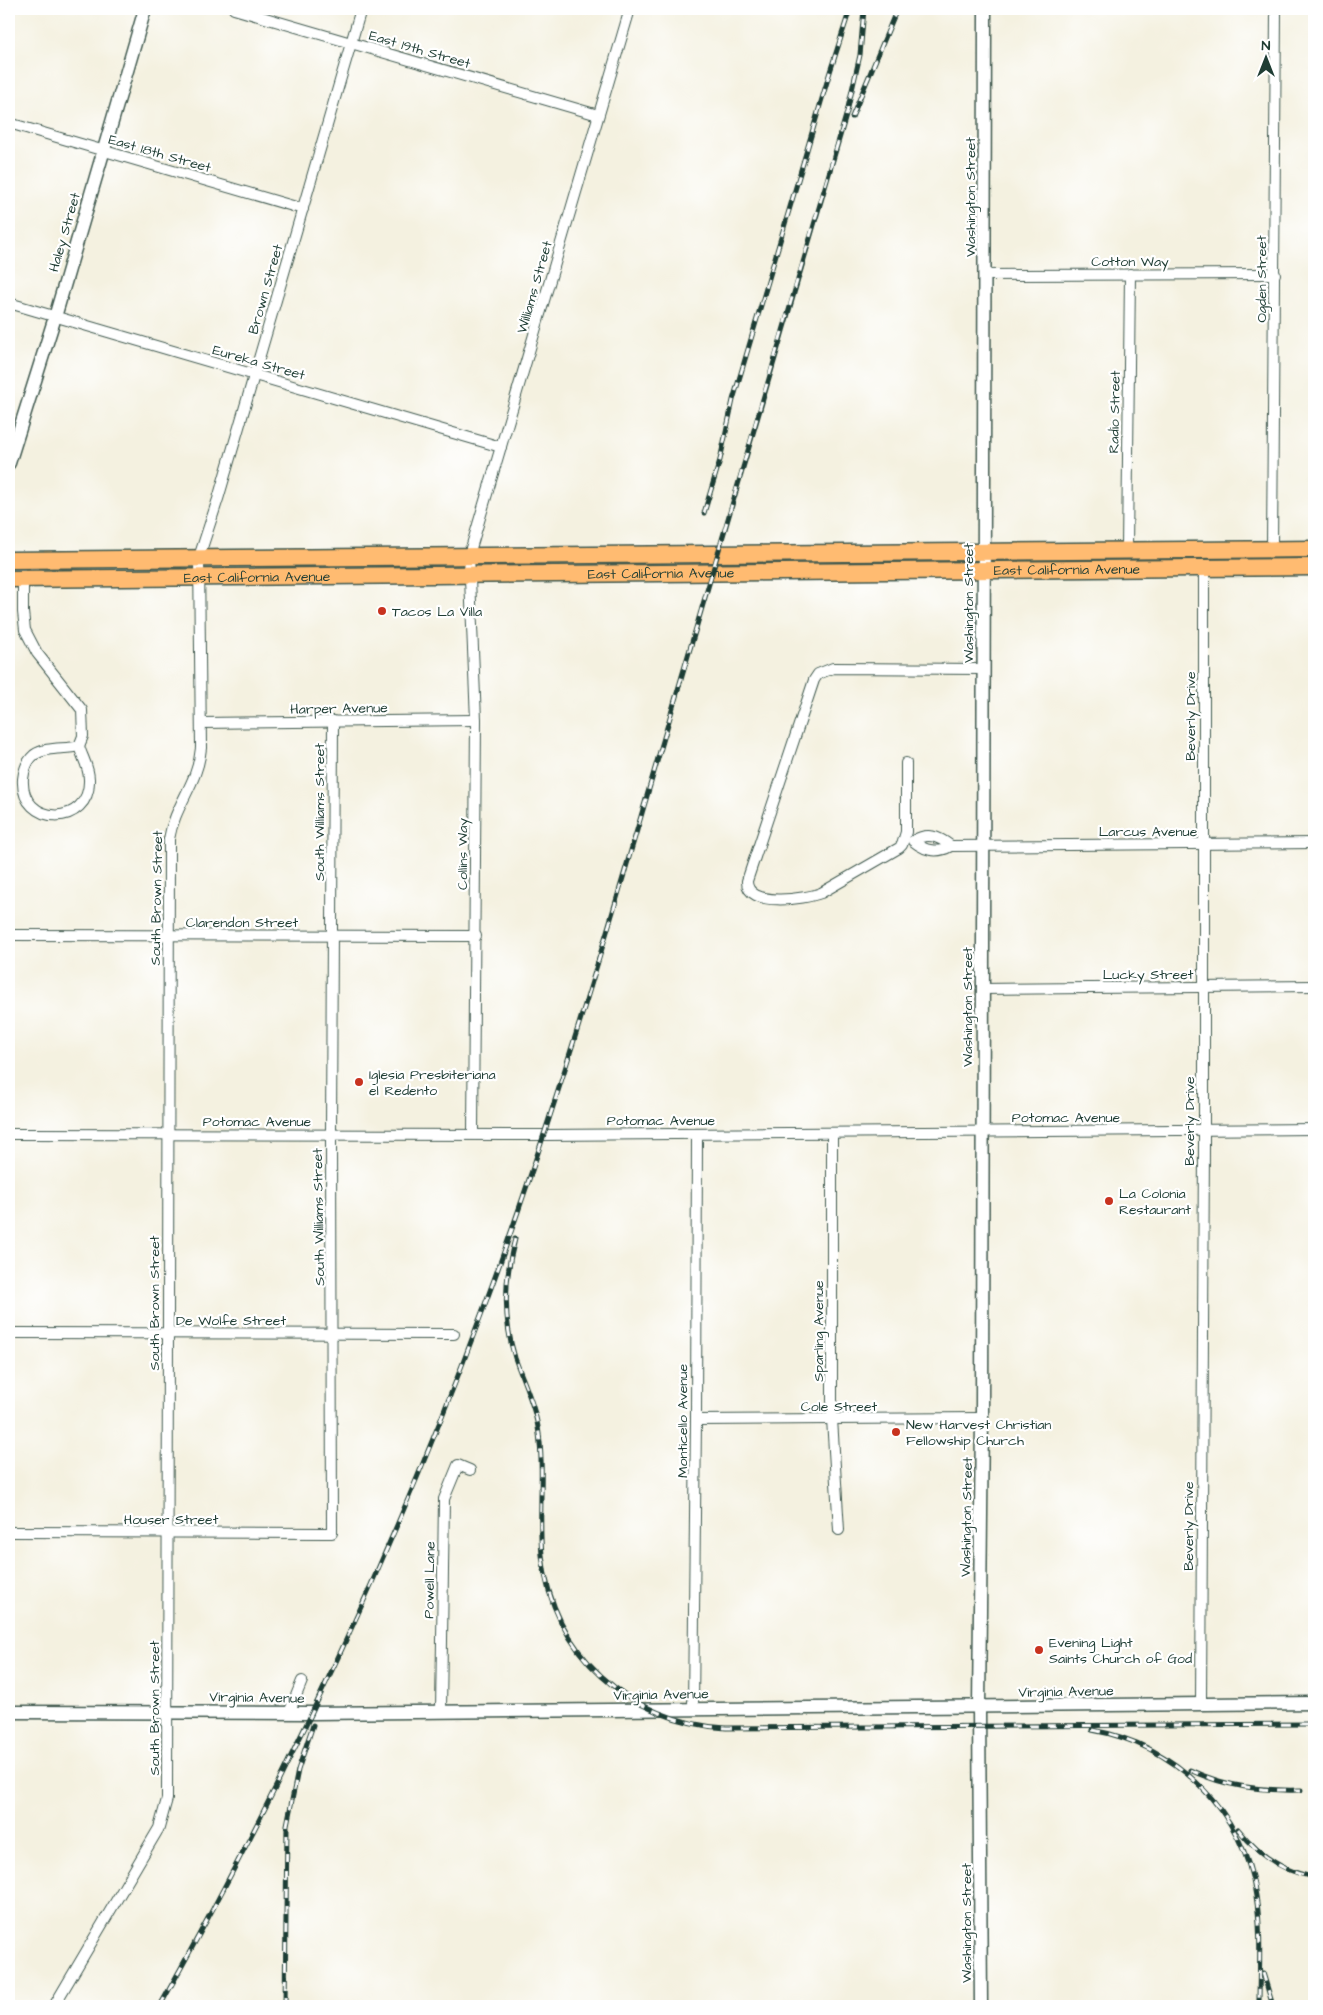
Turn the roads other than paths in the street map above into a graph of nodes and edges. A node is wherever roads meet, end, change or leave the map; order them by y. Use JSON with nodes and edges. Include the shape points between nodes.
{"nodes":[{"id":1,"x":145,"y":9,"type":"edge"},
{"id":2,"x":234,"y":9,"type":"edge"},
{"id":3,"x":361,"y":9,"type":"edge"},
{"id":4,"x":630,"y":9,"type":"edge"},
{"id":5,"x":985,"y":9,"type":"edge"},
{"id":6,"x":1276,"y":9,"type":"edge"},
{"id":7,"x":351,"y":43,"type":"junction"},
{"id":8,"x":598,"y":115,"type":"junction"},
{"id":9,"x":9,"y":123,"type":"edge"},
{"id":10,"x":103,"y":151,"type":"junction"},
{"id":11,"x":303,"y":209,"type":"junction"},
{"id":12,"x":1130,"y":274,"type":"junction"},
{"id":13,"x":1275,"y":274,"type":"junction"},
{"id":14,"x":985,"y":275,"type":"junction"},
{"id":15,"x":9,"y":303,"type":"edge"},
{"id":16,"x":55,"y":317,"type":"junction"},
{"id":17,"x":254,"y":375,"type":"junction"},
{"id":18,"x":501,"y":447,"type":"junction"},
{"id":19,"x":9,"y":463,"type":"edge"},
{"id":20,"x":1314,"y":548,"type":"edge"},
{"id":21,"x":1272,"y":549,"type":"junction"},
{"id":22,"x":1127,"y":550,"type":"junction"},
{"id":23,"x":983,"y":551,"type":"junction"},
{"id":24,"x":469,"y":555,"type":"junction"},
{"id":25,"x":199,"y":557,"type":"junction"},
{"id":26,"x":9,"y":560,"type":"edge"},
{"id":27,"x":1314,"y":567,"type":"edge"},
{"id":28,"x":1204,"y":568,"type":"junction"},
{"id":29,"x":983,"y":570,"type":"junction"},
{"id":30,"x":470,"y":574,"type":"junction"},
{"id":31,"x":200,"y":577,"type":"junction"},
{"id":32,"x":16,"y":579,"type":"edge"},
{"id":33,"x":983,"y":669,"type":"junction"},
{"id":34,"x":476,"y":720,"type":"junction"},
{"id":35,"x":333,"y":721,"type":"junction"},
{"id":36,"x":201,"y":723,"type":"junction"},
{"id":37,"x":79,"y":746,"type":"junction"},
{"id":38,"x":906,"y":763,"type":"dead end"},
{"id":39,"x":908,"y":840,"type":"junction"},
{"id":40,"x":1203,"y":844,"type":"junction"},
{"id":41,"x":1314,"y":844,"type":"edge"},
{"id":42,"x":951,"y":846,"type":"junction"},
{"id":43,"x":982,"y":846,"type":"junction"},
{"id":44,"x":9,"y":935,"type":"edge"},
{"id":45,"x":168,"y":935,"type":"junction"},
{"id":46,"x":333,"y":936,"type":"junction"},
{"id":47,"x":476,"y":936,"type":"junction"},
{"id":48,"x":1314,"y":986,"type":"edge"},
{"id":49,"x":1203,"y":987,"type":"junction"},
{"id":50,"x":982,"y":989,"type":"junction"},
{"id":51,"x":1314,"y":1129,"type":"edge"},
{"id":52,"x":1203,"y":1130,"type":"junction"},
{"id":53,"x":982,"y":1132,"type":"junction"},
{"id":54,"x":832,"y":1133,"type":"junction"},
{"id":55,"x":9,"y":1134,"type":"edge"},
{"id":56,"x":168,"y":1134,"type":"junction"},
{"id":57,"x":473,"y":1134,"type":"junction"},
{"id":58,"x":697,"y":1134,"type":"junction"},
{"id":59,"x":330,"y":1135,"type":"junction"},
{"id":60,"x":9,"y":1333,"type":"edge"},
{"id":61,"x":168,"y":1333,"type":"junction"},
{"id":62,"x":332,"y":1334,"type":"junction"},
{"id":63,"x":454,"y":1334,"type":"dead end"},
{"id":64,"x":982,"y":1418,"type":"junction"},
{"id":65,"x":832,"y":1419,"type":"junction"},
{"id":66,"x":696,"y":1420,"type":"junction"},
{"id":67,"x":470,"y":1470,"type":"dead end"},
{"id":68,"x":839,"y":1530,"type":"dead end"},
{"id":69,"x":9,"y":1532,"type":"edge"},
{"id":70,"x":168,"y":1532,"type":"junction"},
{"id":71,"x":332,"y":1533,"type":"joint"},
{"id":72,"x":302,"y":1681,"type":"dead end"},
{"id":73,"x":1314,"y":1703,"type":"edge"},
{"id":74,"x":1201,"y":1704,"type":"junction"},
{"id":75,"x":979,"y":1707,"type":"junction"},
{"id":76,"x":693,"y":1709,"type":"junction"},
{"id":77,"x":441,"y":1710,"type":"junction"},
{"id":78,"x":168,"y":1711,"type":"junction"},
{"id":79,"x":9,"y":1712,"type":"edge"},
{"id":80,"x":289,"y":1713,"type":"junction"},
{"id":81,"x":54,"y":2006,"type":"edge"},
{"id":82,"x":981,"y":2006,"type":"edge"}],
"edges":[{"from":1,"to":10,"type":"street","name":"Haley Street"},
{"from":2,"to":7,"type":"street","name":"East 19th Street"},
{"from":3,"to":7,"type":"street","name":"Brown Street"},
{"from":4,"to":8,"type":"street","name":"Williams Street"},
{"from":5,"to":14,"type":"street","name":"Washington Street"},
{"from":6,"to":13,"type":"street","name":"Ogden Street"},
{"from":7,"to":8,"type":"street","name":"East 19th Street"},
{"from":7,"to":11,"type":"street","name":"Brown Street"},
{"from":8,"to":18,"type":"street","name":"Williams Street"},
{"from":9,"to":10,"type":"street","name":"East 18th Street"},
{"from":10,"to":11,"type":"street","name":"East 18th Street"},
{"from":10,"to":16,"type":"street","name":"Haley Street"},
{"from":11,"to":17,"type":"street","name":"Brown Street"},
{"from":12,"to":13,"type":"street","name":"Cotton Way"},
{"from":12,"to":14,"type":"street","name":"Cotton Way"},
{"from":12,"to":22,"type":"street","name":"Radio Street"},
{"from":13,"to":21,"type":"street","name":"Ogden Street"},
{"from":14,"to":23,"type":"street","name":"Washington Street"},
{"from":15,"to":16,"type":"street","name":"Eureka Street"},
{"from":16,"to":17,"type":"street","name":"Eureka Street"},
{"from":16,"to":19,"type":"street","name":"Haley Street"},
{"from":17,"to":18,"type":"street","name":"Eureka Street"},
{"from":17,"to":25,"type":"street","name":"Brown Street"},
{"from":18,"to":24,"type":"street","name":"Williams Street"},
{"from":20,"to":21,"type":"main road","name":"East California Avenue"},
{"from":21,"to":22,"type":"main road","name":"East California Avenue"},
{"from":22,"to":23,"type":"main road","name":"East California Avenue"},
{"from":23,"to":24,"type":"main road","name":"East California Avenue"},
{"from":23,"to":29,"type":"street","name":"Washington Street"},
{"from":24,"to":25,"type":"main road","name":"East California Avenue"},
{"from":24,"to":30,"type":"street","name":"Williams Street"},
{"from":25,"to":26,"type":"main road","name":"East California Avenue"},
{"from":25,"to":31,"type":"street","name":"Brown Street"},
{"from":27,"to":28,"type":"main road","name":"East California Avenue"},
{"from":28,"to":29,"type":"main road","name":"East California Avenue"},
{"from":28,"to":40,"type":"street","name":"Beverly Drive"},
{"from":29,"to":30,"type":"main road","name":"East California Avenue"},
{"from":29,"to":33,"type":"street","name":"Washington Street"},
{"from":30,"to":31,"type":"main road","name":"East California Avenue"},
{"from":30,"to":34,"type":"street","name":"Collins Way"},
{"from":31,"to":32,"type":"main road","name":"East California Avenue"},
{"from":31,"to":36,"type":"street","name":"South Brown Street"},
{"from":32,"to":37,"type":"street","via":[[27,635],[37,653],[82,710],[83,736]]},
{"from":33,"to":39,"type":"street","via":[[833,668],[818,674],[747,881],[748,888],[763,898],[812,896]]},
{"from":33,"to":43,"type":"street","name":"Washington Street"},
{"from":34,"to":35,"type":"street","name":"Harper Avenue"},
{"from":34,"to":47,"type":"street","name":"Collins Way"},
{"from":35,"to":36,"type":"street","name":"Harper Avenue"},
{"from":35,"to":46,"type":"street","name":"South Williams Street"},
{"from":36,"to":45,"type":"street","name":"South Brown Street","via":[[197,773],[176,811],[169,839]]},
{"from":37,"to":37,"type":"street","via":[[41,752],[27,764],[24,792],[27,800],[39,811],[62,815],[72,813],[82,804],[88,791],[89,777]]},
{"from":38,"to":39,"type":"street"},
{"from":39,"to":42,"type":"street","name":"Larcus Avenue","via":[[927,850],[938,851]]},
{"from":39,"to":42,"type":"street","via":[[931,835]]},
{"from":40,"to":41,"type":"street","name":"Larcus Avenue"},
{"from":40,"to":43,"type":"street","name":"Larcus Avenue"},
{"from":40,"to":49,"type":"street","name":"Beverly Drive"},
{"from":42,"to":43,"type":"street","name":"Larcus Avenue"},
{"from":43,"to":50,"type":"street","name":"Washington Street"},
{"from":44,"to":45,"type":"street","name":"Clarendon Street"},
{"from":45,"to":46,"type":"street","name":"Clarendon Street"},
{"from":45,"to":56,"type":"street","name":"South Brown Street"},
{"from":46,"to":47,"type":"street","name":"Clarendon Street"},
{"from":46,"to":59,"type":"street","name":"South Williams Street"},
{"from":47,"to":57,"type":"street","name":"Collins Way"},
{"from":48,"to":49,"type":"street","name":"Lucky Street"},
{"from":49,"to":50,"type":"street","name":"Lucky Street"},
{"from":49,"to":52,"type":"street","name":"Beverly Drive"},
{"from":50,"to":53,"type":"street","name":"Washington Street"},
{"from":51,"to":52,"type":"street","name":"Potomac Avenue"},
{"from":52,"to":53,"type":"street","name":"Potomac Avenue"},
{"from":52,"to":74,"type":"street","name":"Beverly Drive"},
{"from":53,"to":54,"type":"street","name":"Potomac Avenue"},
{"from":53,"to":64,"type":"street","name":"Washington Street"},
{"from":54,"to":58,"type":"street","name":"Potomac Avenue"},
{"from":54,"to":65,"type":"street","name":"Sparling Avenue"},
{"from":55,"to":56,"type":"street","name":"Potomac Avenue"},
{"from":56,"to":59,"type":"street","name":"Potomac Avenue"},
{"from":56,"to":61,"type":"street","name":"South Brown Street"},
{"from":57,"to":58,"type":"street","name":"Potomac Avenue"},
{"from":57,"to":59,"type":"street","name":"Potomac Avenue"},
{"from":58,"to":66,"type":"street","name":"Monticello Avenue"},
{"from":59,"to":62,"type":"street","name":"South Williams Street"},
{"from":60,"to":61,"type":"street","name":"De Wolfe Street"},
{"from":61,"to":62,"type":"street","name":"De Wolfe Street"},
{"from":61,"to":70,"type":"street","name":"South Brown Street"},
{"from":62,"to":63,"type":"street","name":"De Wolfe Street"},
{"from":62,"to":71,"type":"street","name":"South Williams Street"},
{"from":64,"to":65,"type":"street","name":"Cole Street"},
{"from":64,"to":75,"type":"street","name":"Washington Street"},
{"from":65,"to":66,"type":"street","name":"Cole Street"},
{"from":65,"to":68,"type":"street","name":"Sparling Avenue"},
{"from":66,"to":76,"type":"street","name":"Monticello Avenue"},
{"from":67,"to":77,"type":"street","name":"Powell Lane","via":[[458,1465],[444,1499]]},
{"from":69,"to":70,"type":"street","name":"Houser Street"},
{"from":70,"to":71,"type":"street","name":"Houser Street"},
{"from":70,"to":78,"type":"street","name":"South Brown Street"},
{"from":72,"to":80,"type":"street"},
{"from":73,"to":74,"type":"street","name":"Virginia Avenue"},
{"from":74,"to":75,"type":"street","name":"Virginia Avenue"},
{"from":75,"to":76,"type":"street","name":"Virginia Avenue"},
{"from":75,"to":82,"type":"street","name":"Washington Street"},
{"from":76,"to":77,"type":"street","name":"Virginia Avenue"},
{"from":77,"to":80,"type":"street","name":"Virginia Avenue"},
{"from":78,"to":79,"type":"street","name":"Virginia Avenue"},
{"from":78,"to":80,"type":"street","name":"Virginia Avenue"},
{"from":78,"to":81,"type":"street","name":"South Brown Street","via":[[167,1799],[159,1828]]}]}
